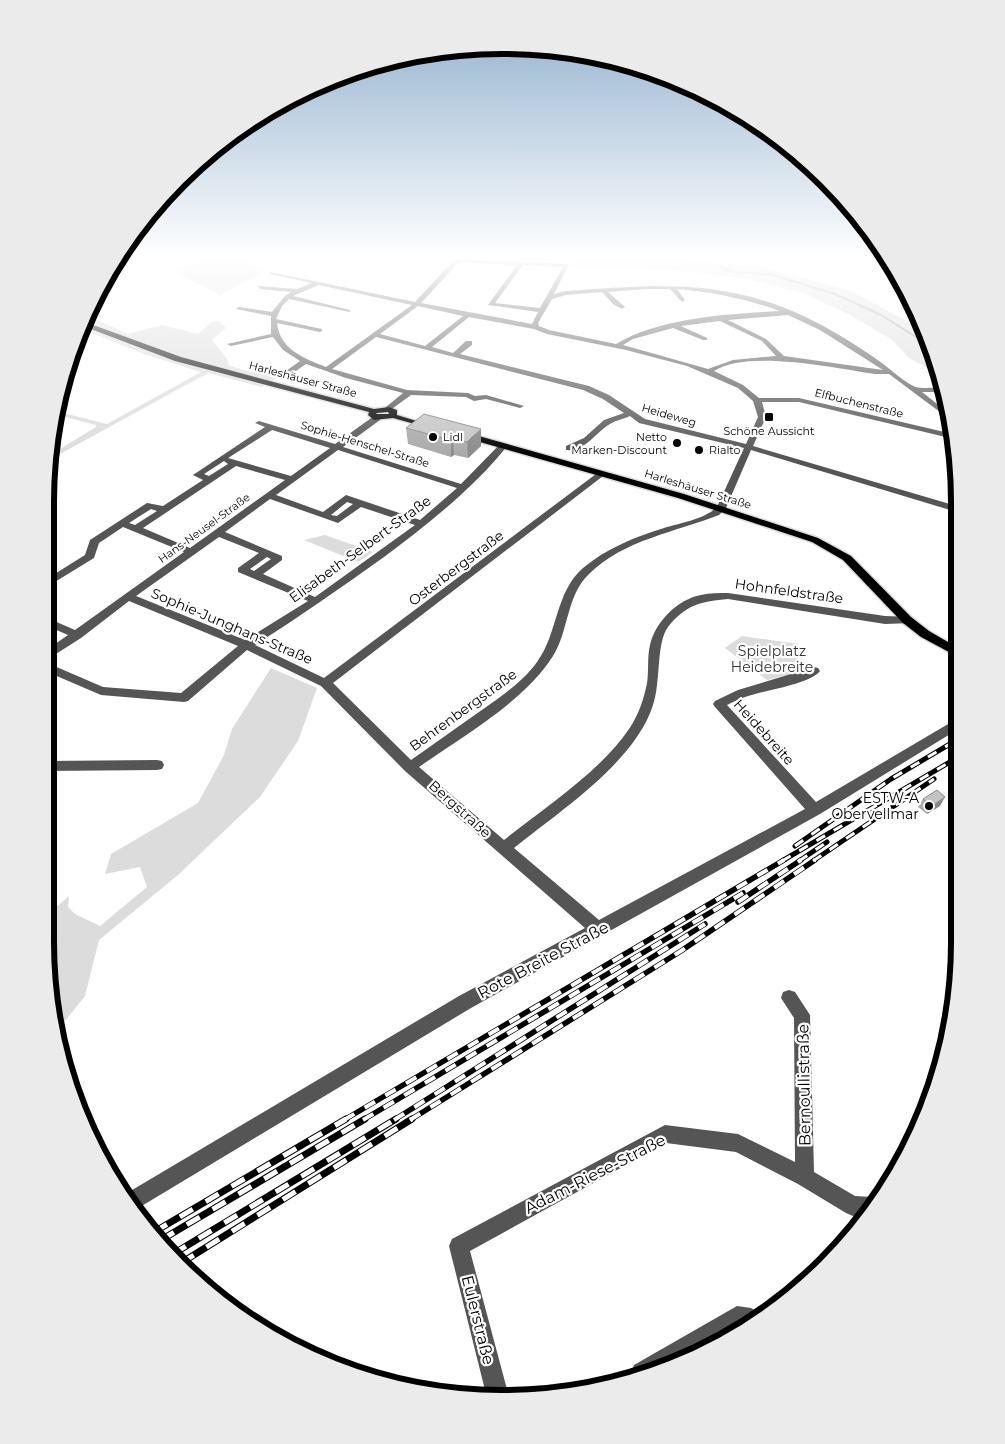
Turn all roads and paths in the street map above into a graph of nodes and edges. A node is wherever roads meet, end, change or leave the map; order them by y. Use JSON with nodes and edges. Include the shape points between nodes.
{"nodes":[{"id":1,"x":274,"y":323,"type":"edge"},
{"id":2,"x":293,"y":323,"type":"edge"},
{"id":3,"x":391,"y":323,"type":"edge"},
{"id":4,"x":458,"y":323,"type":"edge"},
{"id":5,"x":516,"y":323,"type":"edge"},
{"id":6,"x":535,"y":323,"type":"edge"},
{"id":7,"x":693,"y":323,"type":"edge"},
{"id":8,"x":731,"y":323,"type":"edge"},
{"id":9,"x":814,"y":323,"type":"edge"},
{"id":10,"x":90,"y":326,"type":"edge"},
{"id":11,"x":676,"y":326,"type":"junction"},
{"id":12,"x":536,"y":327,"type":"junction"},
{"id":13,"x":320,"y":330,"type":"dead end"},
{"id":14,"x":275,"y":335,"type":"junction"},
{"id":15,"x":375,"y":335,"type":"junction"},
{"id":16,"x":705,"y":339,"type":"dead end"},
{"id":17,"x":468,"y":343,"type":"dead end"},
{"id":18,"x":231,"y":344,"type":"dead end"},
{"id":19,"x":617,"y":346,"type":"junction"},
{"id":20,"x":428,"y":347,"type":"junction"},
{"id":21,"x":456,"y":354,"type":"junction"},
{"id":22,"x":782,"y":358,"type":"junction"},
{"id":23,"x":307,"y":360,"type":"junction"},
{"id":24,"x":327,"y":369,"type":"junction"},
{"id":25,"x":281,"y":372,"type":"dead end"},
{"id":26,"x":708,"y":372,"type":"junction"},
{"id":27,"x":891,"y":372,"type":"junction"},
{"id":28,"x":914,"y":390,"type":"junction"},
{"id":29,"x":937,"y":390,"type":"edge"},
{"id":30,"x":407,"y":392,"type":"junction"},
{"id":31,"x":757,"y":400,"type":"junction"},
{"id":32,"x":520,"y":406,"type":"dead end"},
{"id":33,"x":942,"y":411,"type":"edge"},
{"id":34,"x":391,"y":412,"type":"junction"},
{"id":35,"x":375,"y":413,"type":"junction"},
{"id":36,"x":629,"y":414,"type":"junction"},
{"id":37,"x":259,"y":423,"type":"dead end"},
{"id":38,"x":271,"y":427,"type":"junction"},
{"id":39,"x":434,"y":427,"type":"edge"},
{"id":40,"x":453,"y":432,"type":"edge"},
{"id":41,"x":946,"y":435,"type":"edge"},
{"id":42,"x":504,"y":445,"type":"junction"},
{"id":43,"x":749,"y":447,"type":"junction"},
{"id":44,"x":338,"y":448,"type":"junction"},
{"id":45,"x":570,"y":448,"type":"dead end"},
{"id":46,"x":223,"y":459,"type":"junction"},
{"id":47,"x":235,"y":463,"type":"junction"},
{"id":48,"x":603,"y":473,"type":"junction"},
{"id":49,"x":210,"y":479,"type":"junction"},
{"id":50,"x":293,"y":479,"type":"junction"},
{"id":51,"x":463,"y":487,"type":"junction"},
{"id":52,"x":269,"y":496,"type":"junction"},
{"id":53,"x":951,"y":507,"type":"edge"},
{"id":54,"x":721,"y":508,"type":"junction"},
{"id":55,"x":164,"y":510,"type":"junction"},
{"id":56,"x":122,"y":523,"type":"junction"},
{"id":57,"x":422,"y":524,"type":"junction"},
{"id":58,"x":136,"y":529,"type":"junction"},
{"id":59,"x":219,"y":533,"type":"junction"},
{"id":60,"x":192,"y":552,"type":"junction"},
{"id":61,"x":54,"y":580,"type":"edge"},
{"id":62,"x":128,"y":597,"type":"junction"},
{"id":63,"x":316,"y":601,"type":"junction"},
{"id":64,"x":907,"y":620,"type":"junction"},
{"id":65,"x":54,"y":625,"type":"edge"},
{"id":66,"x":77,"y":635,"type":"junction"},
{"id":67,"x":246,"y":645,"type":"junction"},
{"id":68,"x":951,"y":649,"type":"edge"},
{"id":69,"x":54,"y":652,"type":"edge"},
{"id":70,"x":54,"y":670,"type":"edge"},
{"id":71,"x":814,"y":671,"type":"dead end"},
{"id":72,"x":324,"y":683,"type":"junction"},
{"id":73,"x":951,"y":727,"type":"edge"},
{"id":74,"x":156,"y":765,"type":"dead end"},
{"id":75,"x":54,"y":766,"type":"edge"},
{"id":76,"x":410,"y":767,"type":"junction"},
{"id":77,"x":815,"y":810,"type":"junction"},
{"id":78,"x":504,"y":848,"type":"junction"},
{"id":79,"x":599,"y":930,"type":"junction"},
{"id":80,"x":789,"y":998,"type":"dead end"},
{"id":81,"x":805,"y":1177,"type":"junction"},
{"id":82,"x":135,"y":1199,"type":"edge"},
{"id":83,"x":865,"y":1207,"type":"edge"},
{"id":84,"x":459,"y":1246,"type":"joint"},
{"id":85,"x":747,"y":1318,"type":"edge"},
{"id":86,"x":664,"y":1360,"type":"edge"},
{"id":87,"x":496,"y":1390,"type":"edge"}],
"edges":[{"from":1,"to":14,"type":"street"},
{"from":2,"to":13,"type":"street"},
{"from":3,"to":15,"type":"street"},
{"from":4,"to":20,"type":"street"},
{"from":5,"to":12,"type":"street"},
{"from":6,"to":12,"type":"street"},
{"from":7,"to":11,"type":"street"},
{"from":8,"to":22,"type":"street","via":[[764,340]]},
{"from":9,"to":27,"type":"street"},
{"from":10,"to":35,"type":"main road","name":"Harleshäuser Straße","via":[[178,360]]},
{"from":11,"to":16,"type":"street"},
{"from":11,"to":19,"type":"street","via":[[644,331],[626,338]]},
{"from":12,"to":19,"type":"street"},
{"from":14,"to":18,"type":"street"},
{"from":14,"to":23,"type":"street","via":[[287,351]]},
{"from":15,"to":20,"type":"street","name":"Heideweg"},
{"from":15,"to":24,"type":"street"},
{"from":17,"to":21,"type":"street"},
{"from":19,"to":26,"type":"street"},
{"from":20,"to":21,"type":"street","name":"Heideweg"},
{"from":21,"to":36,"type":"street","name":"Heideweg","via":[[586,388],[606,397]]},
{"from":22,"to":26,"type":"street","via":[[733,362]]},
{"from":22,"to":27,"type":"street"},
{"from":23,"to":24,"type":"street"},
{"from":23,"to":25,"type":"street","via":[[287,373]]},
{"from":24,"to":30,"type":"street"},
{"from":26,"to":31,"type":"street","via":[[731,382]]},
{"from":27,"to":28,"type":"street"},
{"from":28,"to":29,"type":"street"},
{"from":28,"to":33,"type":"street"},
{"from":30,"to":32,"type":"street","via":[[468,395],[474,399],[486,398]]},
{"from":30,"to":34,"type":"street"},
{"from":31,"to":41,"type":"street","name":"Elfbuchenstraße","via":[[799,400]]},
{"from":31,"to":43,"type":"street","via":[[762,417]]},
{"from":34,"to":35,"type":"main road"},
{"from":34,"to":39,"type":"main road"},
{"from":35,"to":44,"type":"street","name":"Hans-Neusel-Straße"},
{"from":36,"to":43,"type":"street","name":"Heideweg","via":[[642,422]]},
{"from":36,"to":45,"type":"street","via":[[607,422],[587,440]]},
{"from":37,"to":38,"type":"street","name":"Sophie-Henschel-Straße"},
{"from":38,"to":44,"type":"street","name":"Sophie-Henschel-Straße"},
{"from":38,"to":46,"type":"street"},
{"from":40,"to":42,"type":"main road","name":"Harleshäuser Straße"},
{"from":42,"to":48,"type":"main road","name":"Harleshäuser Straße"},
{"from":42,"to":51,"type":"street","name":"Elisabeth-Selbert-Straße"},
{"from":43,"to":53,"type":"street","name":"Heideweg"},
{"from":43,"to":54,"type":"street"},
{"from":44,"to":50,"type":"street","name":"Hans-Neusel-Straße"},
{"from":44,"to":51,"type":"street","name":"Sophie-Henschel-Straße"},
{"from":46,"to":47,"type":"street"},
{"from":46,"to":49,"type":"street","via":[[197,475]]},
{"from":47,"to":49,"type":"street"},
{"from":47,"to":50,"type":"street"},
{"from":48,"to":54,"type":"main road","name":"Harleshäuser Straße"},
{"from":48,"to":72,"type":"street","name":"Osterbergstraße"},
{"from":49,"to":55,"type":"street"},
{"from":50,"to":52,"type":"street","name":"Hans-Neusel-Straße"},
{"from":51,"to":57,"type":"street","name":"Elisabeth-Selbert-Straße"},
{"from":52,"to":57,"type":"street","via":[[338,520],[360,503]]},
{"from":52,"to":59,"type":"street","name":"Hans-Neusel-Straße"},
{"from":54,"to":64,"type":"main road","name":"Harleshäuser Straße","via":[[833,549],[847,558]]},
{"from":54,"to":76,"type":"street","name":"Behrenbergstraße","via":[[716,513],[630,543],[599,560],[571,588],[551,649],[524,685]]},
{"from":55,"to":56,"type":"street","via":[[150,505]]},
{"from":55,"to":58,"type":"street"},
{"from":56,"to":58,"type":"street"},
{"from":56,"to":61,"type":"street","via":[[94,542],[90,556]]},
{"from":57,"to":63,"type":"street","name":"Elisabeth-Selbert-Straße"},
{"from":58,"to":60,"type":"street"},
{"from":59,"to":60,"type":"street","name":"Hans-Neusel-Straße"},
{"from":59,"to":63,"type":"street","via":[[278,558],[255,575]]},
{"from":60,"to":62,"type":"street","name":"Hans-Neusel-Straße"},
{"from":62,"to":66,"type":"street","name":"Hans-Neusel-Straße"},
{"from":62,"to":67,"type":"street","name":"Sophie-Junghans-Straße"},
{"from":63,"to":67,"type":"street","name":"Elisabeth-Selbert-Straße"},
{"from":64,"to":68,"type":"main road","name":"Harleshäuser Straße"},
{"from":64,"to":78,"type":"street","name":"Hohnfeldstraße","via":[[885,620],[728,596],[702,598],[680,608],[658,635],[653,683],[647,706],[634,732],[600,770]]},
{"from":65,"to":66,"type":"street"},
{"from":66,"to":69,"type":"street","name":"Hans-Neusel-Straße"},
{"from":67,"to":70,"type":"street","name":"Elisabeth-Selbert-Straße","via":[[184,698],[101,691]]},
{"from":67,"to":72,"type":"street","name":"Sophie-Junghans-Straße"},
{"from":71,"to":77,"type":"street","name":"Heidebreite","via":[[742,693],[719,704]]},
{"from":72,"to":76,"type":"street","name":"Bergstraße"},
{"from":73,"to":77,"type":"street","name":"Rote Breite Straße"},
{"from":74,"to":75,"type":"street"},
{"from":76,"to":78,"type":"street","name":"Bergstraße"},
{"from":77,"to":79,"type":"street","name":"Rote Breite Straße"},
{"from":78,"to":79,"type":"street","name":"Bergstraße"},
{"from":79,"to":82,"type":"street","name":"Rote Breite Straße","via":[[465,1002]]},
{"from":80,"to":81,"type":"street","name":"Bernoullistraße","via":[[802,1015]]},
{"from":81,"to":83,"type":"street","name":"Adam-Riese-Straße","via":[[853,1206]]},
{"from":81,"to":84,"type":"street","name":"Adam-Riese-Straße","via":[[738,1143],[665,1134]]},
{"from":84,"to":87,"type":"street","name":"Eulerstraße"},
{"from":85,"to":86,"type":"street","via":[[737,1316]]}]}
